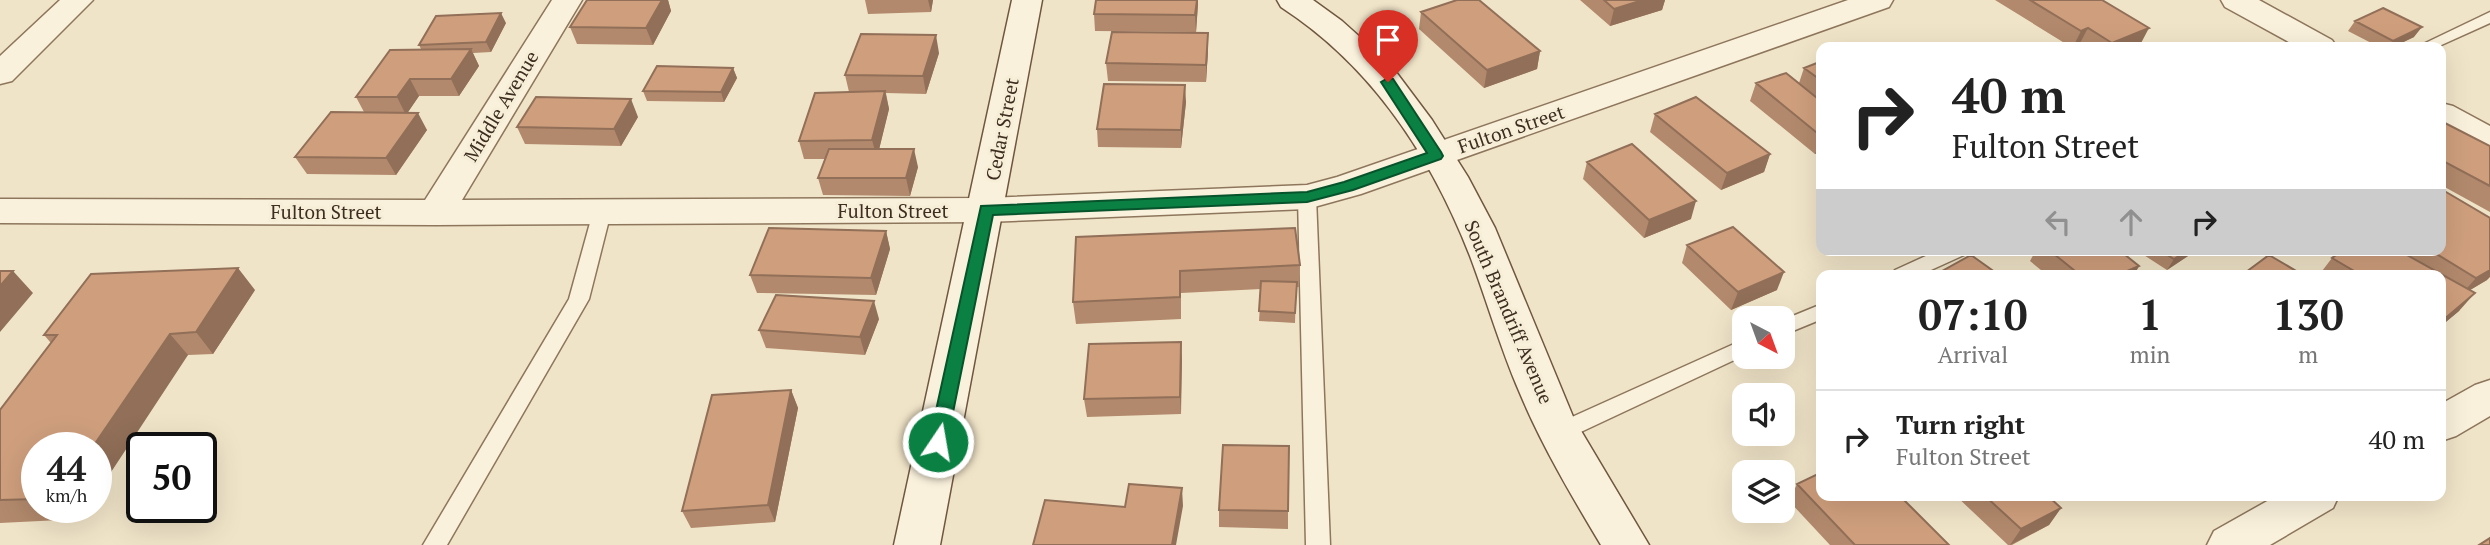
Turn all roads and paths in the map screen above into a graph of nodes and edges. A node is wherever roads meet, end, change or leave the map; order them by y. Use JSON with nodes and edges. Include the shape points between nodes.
{"nodes":[{"id":1,"x":78,"y":0,"type":"edge"},
{"id":2,"x":566,"y":0,"type":"edge"},
{"id":3,"x":1027,"y":0,"type":"edge"},
{"id":4,"x":1292,"y":0,"type":"edge"},
{"id":5,"x":1878,"y":0,"type":"edge"},
{"id":6,"x":2236,"y":0,"type":"edge"},
{"id":7,"x":2490,"y":17,"type":"edge"},
{"id":8,"x":2312,"y":42,"type":"edge"},
{"id":9,"x":2436,"y":42,"type":"edge"},
{"id":10,"x":0,"y":74,"type":"edge"},
{"id":11,"x":2446,"y":117,"type":"edge"},
{"id":12,"x":2490,"y":141,"type":"edge"},
{"id":13,"x":1436,"y":156,"type":"junction"},
{"id":14,"x":1307,"y":197,"type":"junction"},
{"id":15,"x":986,"y":210,"type":"junction"},
{"id":16,"x":0,"y":211,"type":"edge"},
{"id":17,"x":603,"y":212,"type":"junction"},
{"id":18,"x":436,"y":213,"type":"junction"},
{"id":19,"x":1944,"y":256,"type":"edge"},
{"id":20,"x":1913,"y":270,"type":"edge"},
{"id":21,"x":1816,"y":314,"type":"edge"},
{"id":22,"x":1796,"y":322,"type":"edge"},
{"id":23,"x":1732,"y":352,"type":"edge"},
{"id":24,"x":2490,"y":396,"type":"edge"},
{"id":25,"x":2446,"y":421,"type":"edge"},
{"id":26,"x":1560,"y":432,"type":"junction"},
{"id":27,"x":2307,"y":501,"type":"edge"},
{"id":28,"x":435,"y":545,"type":"edge"},
{"id":29,"x":917,"y":545,"type":"edge"},
{"id":30,"x":1318,"y":545,"type":"edge"},
{"id":31,"x":1626,"y":545,"type":"edge"},
{"id":32,"x":2230,"y":545,"type":"edge"}],
"edges":[{"from":1,"to":10,"type":"street"},
{"from":2,"to":18,"type":"street","name":"Middle Avenue"},
{"from":3,"to":15,"type":"street","name":"Cedar Street"},
{"from":4,"to":13,"type":"street","name":"South Brandriff Avenue","via":[[1350,44],[1388,82]]},
{"from":5,"to":13,"type":"street","name":"Fulton Street"},
{"from":6,"to":8,"type":"street"},
{"from":7,"to":9,"type":"lane"},
{"from":11,"to":12,"type":"street"},
{"from":13,"to":14,"type":"street","name":"Fulton Street"},
{"from":13,"to":26,"type":"street","name":"South Brandriff Avenue","via":[[1476,229],[1521,347]]},
{"from":14,"to":15,"type":"street","name":"Fulton Street"},
{"from":14,"to":30,"type":"lane"},
{"from":15,"to":17,"type":"street","name":"Fulton Street"},
{"from":15,"to":29,"type":"street","name":"Cedar Street"},
{"from":16,"to":18,"type":"street","name":"Fulton Street"},
{"from":17,"to":18,"type":"street","name":"Fulton Street"},
{"from":17,"to":28,"type":"lane","via":[[579,299]]},
{"from":19,"to":20,"type":"lane"},
{"from":21,"to":22,"type":"lane"},
{"from":23,"to":26,"type":"lane"},
{"from":24,"to":25,"type":"street"},
{"from":26,"to":31,"type":"street","name":"South Brandriff Avenue"},
{"from":27,"to":32,"type":"street"}]}
